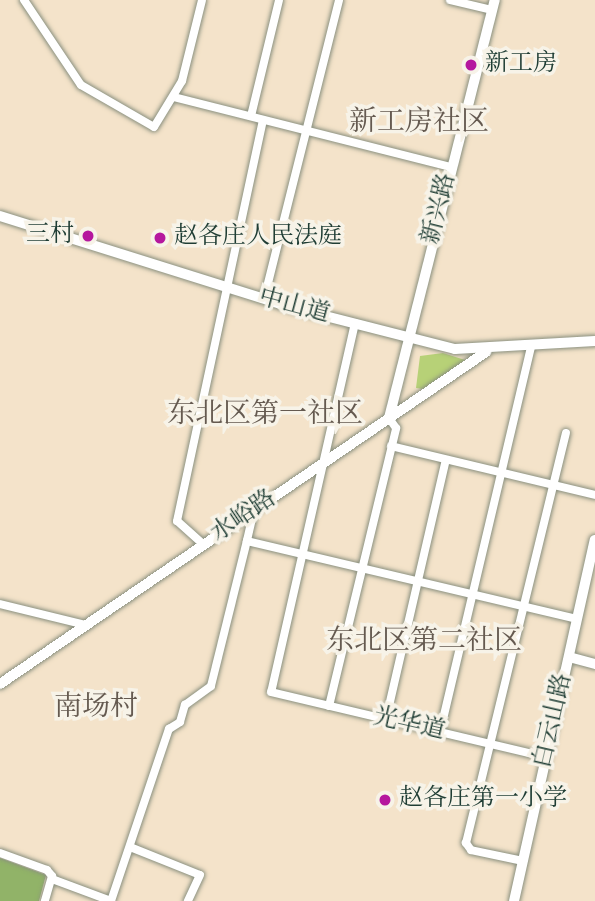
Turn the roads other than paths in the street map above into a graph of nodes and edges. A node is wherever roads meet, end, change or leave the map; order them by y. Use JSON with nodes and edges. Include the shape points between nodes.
{"nodes":[{"id":1,"x":24,"y":0,"type":"edge"},
{"id":2,"x":202,"y":0,"type":"edge"},
{"id":3,"x":279,"y":0,"type":"edge"},
{"id":4,"x":339,"y":0,"type":"edge"},
{"id":5,"x":450,"y":0,"type":"edge"},
{"id":6,"x":493,"y":5,"type":"edge"},
{"id":7,"x":174,"y":97,"type":"junction"},
{"id":8,"x":251,"y":116,"type":"junction"},
{"id":9,"x":263,"y":120,"type":"junction"},
{"id":10,"x":306,"y":130,"type":"junction"},
{"id":11,"x":451,"y":167,"type":"junction"},
{"id":12,"x":0,"y":216,"type":"edge"},
{"id":13,"x":225,"y":288,"type":"junction"},
{"id":14,"x":264,"y":299,"type":"junction"},
{"id":15,"x":355,"y":323,"type":"junction"},
{"id":16,"x":408,"y":336,"type":"junction"},
{"id":17,"x":594,"y":341,"type":"edge"},
{"id":18,"x":531,"y":347,"type":"junction"},
{"id":19,"x":487,"y":351,"type":"junction"},
{"id":20,"x":595,"y":355,"type":"edge"},
{"id":21,"x":389,"y":418,"type":"junction"},
{"id":22,"x":566,"y":433,"type":"dead end"},
{"id":23,"x":391,"y":446,"type":"junction"},
{"id":24,"x":446,"y":460,"type":"junction"},
{"id":25,"x":323,"y":463,"type":"junction"},
{"id":26,"x":502,"y":473,"type":"junction"},
{"id":27,"x":554,"y":486,"type":"junction"},
{"id":28,"x":595,"y":495,"type":"edge"},
{"id":29,"x":254,"y":510,"type":"junction"},
{"id":30,"x":595,"y":540,"type":"edge"},
{"id":31,"x":247,"y":541,"type":"junction"},
{"id":32,"x":204,"y":545,"type":"junction"},
{"id":33,"x":303,"y":554,"type":"junction"},
{"id":34,"x":362,"y":569,"type":"junction"},
{"id":35,"x":418,"y":582,"type":"junction"},
{"id":36,"x":473,"y":595,"type":"junction"},
{"id":37,"x":0,"y":604,"type":"edge"},
{"id":38,"x":526,"y":607,"type":"junction"},
{"id":39,"x":577,"y":619,"type":"junction"},
{"id":40,"x":86,"y":625,"type":"junction"},
{"id":41,"x":569,"y":657,"type":"junction"},
{"id":42,"x":595,"y":664,"type":"edge"},
{"id":43,"x":0,"y":684,"type":"edge"},
{"id":44,"x":329,"y":706,"type":"junction"},
{"id":45,"x":386,"y":719,"type":"junction"},
{"id":46,"x":440,"y":732,"type":"junction"},
{"id":47,"x":494,"y":745,"type":"junction"},
{"id":48,"x":546,"y":757,"type":"junction"},
{"id":49,"x":130,"y":847,"type":"junction"},
{"id":50,"x":0,"y":853,"type":"edge"},
{"id":51,"x":523,"y":861,"type":"junction"},
{"id":52,"x":52,"y":879,"type":"junction"},
{"id":53,"x":45,"y":901,"type":"edge"},
{"id":54,"x":111,"y":901,"type":"edge"},
{"id":55,"x":188,"y":901,"type":"edge"},
{"id":56,"x":514,"y":901,"type":"edge"}],
"edges":[{"from":1,"to":7,"type":"street","via":[[81,85],[154,127]]},
{"from":2,"to":7,"type":"street"},
{"from":3,"to":8,"type":"street"},
{"from":4,"to":10,"type":"street"},
{"from":5,"to":6,"type":"street"},
{"from":6,"to":11,"type":"street","name":"新兴路"},
{"from":7,"to":8,"type":"street"},
{"from":8,"to":9,"type":"street"},
{"from":9,"to":10,"type":"street"},
{"from":9,"to":13,"type":"street"},
{"from":10,"to":11,"type":"street"},
{"from":10,"to":14,"type":"street"},
{"from":11,"to":16,"type":"street","name":"新兴路"},
{"from":12,"to":13,"type":"street","name":"中山道"},
{"from":13,"to":14,"type":"street","name":"中山道"},
{"from":13,"to":32,"type":"street","via":[[177,521]]},
{"from":14,"to":15,"type":"street","name":"中山道"},
{"from":15,"to":16,"type":"street","name":"中山道"},
{"from":15,"to":25,"type":"street"},
{"from":16,"to":19,"type":"street","name":"中山道"},
{"from":16,"to":21,"type":"street","name":"新兴路"},
{"from":17,"to":18,"type":"street","name":"中山道"},
{"from":17,"to":20,"type":"street"},
{"from":18,"to":19,"type":"street","name":"中山道"},
{"from":18,"to":26,"type":"street"},
{"from":19,"to":21,"type":"street","name":"水峪路"},
{"from":21,"to":23,"type":"street","via":[[396,428]]},
{"from":21,"to":25,"type":"street","name":"水峪路"},
{"from":22,"to":27,"type":"street"},
{"from":23,"to":24,"type":"street"},
{"from":23,"to":34,"type":"street"},
{"from":24,"to":26,"type":"street"},
{"from":24,"to":35,"type":"street"},
{"from":25,"to":29,"type":"street","name":"水峪路"},
{"from":25,"to":33,"type":"street"},
{"from":26,"to":27,"type":"street"},
{"from":26,"to":36,"type":"street"},
{"from":27,"to":28,"type":"street"},
{"from":27,"to":38,"type":"street"},
{"from":29,"to":31,"type":"street"},
{"from":29,"to":32,"type":"street","name":"水峪路"},
{"from":30,"to":39,"type":"street","name":"白云山路"},
{"from":31,"to":33,"type":"street"},
{"from":31,"to":49,"type":"street","via":[[211,686],[186,705],[180,722],[169,729]]},
{"from":32,"to":40,"type":"street","name":"水峪路"},
{"from":33,"to":34,"type":"street"},
{"from":33,"to":44,"type":"street","name":"光华道","via":[[271,692]]},
{"from":34,"to":35,"type":"street"},
{"from":34,"to":44,"type":"street"},
{"from":35,"to":36,"type":"street"},
{"from":35,"to":45,"type":"street"},
{"from":36,"to":38,"type":"street"},
{"from":36,"to":46,"type":"street"},
{"from":37,"to":40,"type":"street"},
{"from":38,"to":39,"type":"street"},
{"from":38,"to":47,"type":"street"},
{"from":39,"to":41,"type":"street","name":"白云山路"},
{"from":40,"to":43,"type":"street","name":"水峪路"},
{"from":41,"to":42,"type":"street"},
{"from":41,"to":48,"type":"street","name":"白云山路"},
{"from":44,"to":45,"type":"street","name":"光华道"},
{"from":45,"to":46,"type":"street","name":"光华道"},
{"from":46,"to":47,"type":"street","name":"光华道"},
{"from":47,"to":48,"type":"street","name":"光华道"},
{"from":47,"to":51,"type":"street","via":[[467,846]]},
{"from":48,"to":51,"type":"street","name":"白云山路"},
{"from":49,"to":54,"type":"street"},
{"from":49,"to":55,"type":"street","via":[[200,876]]},
{"from":50,"to":52,"type":"street","via":[[47,870]]},
{"from":51,"to":56,"type":"street","name":"白云山路"},
{"from":52,"to":53,"type":"street"},
{"from":52,"to":54,"type":"street"}]}
